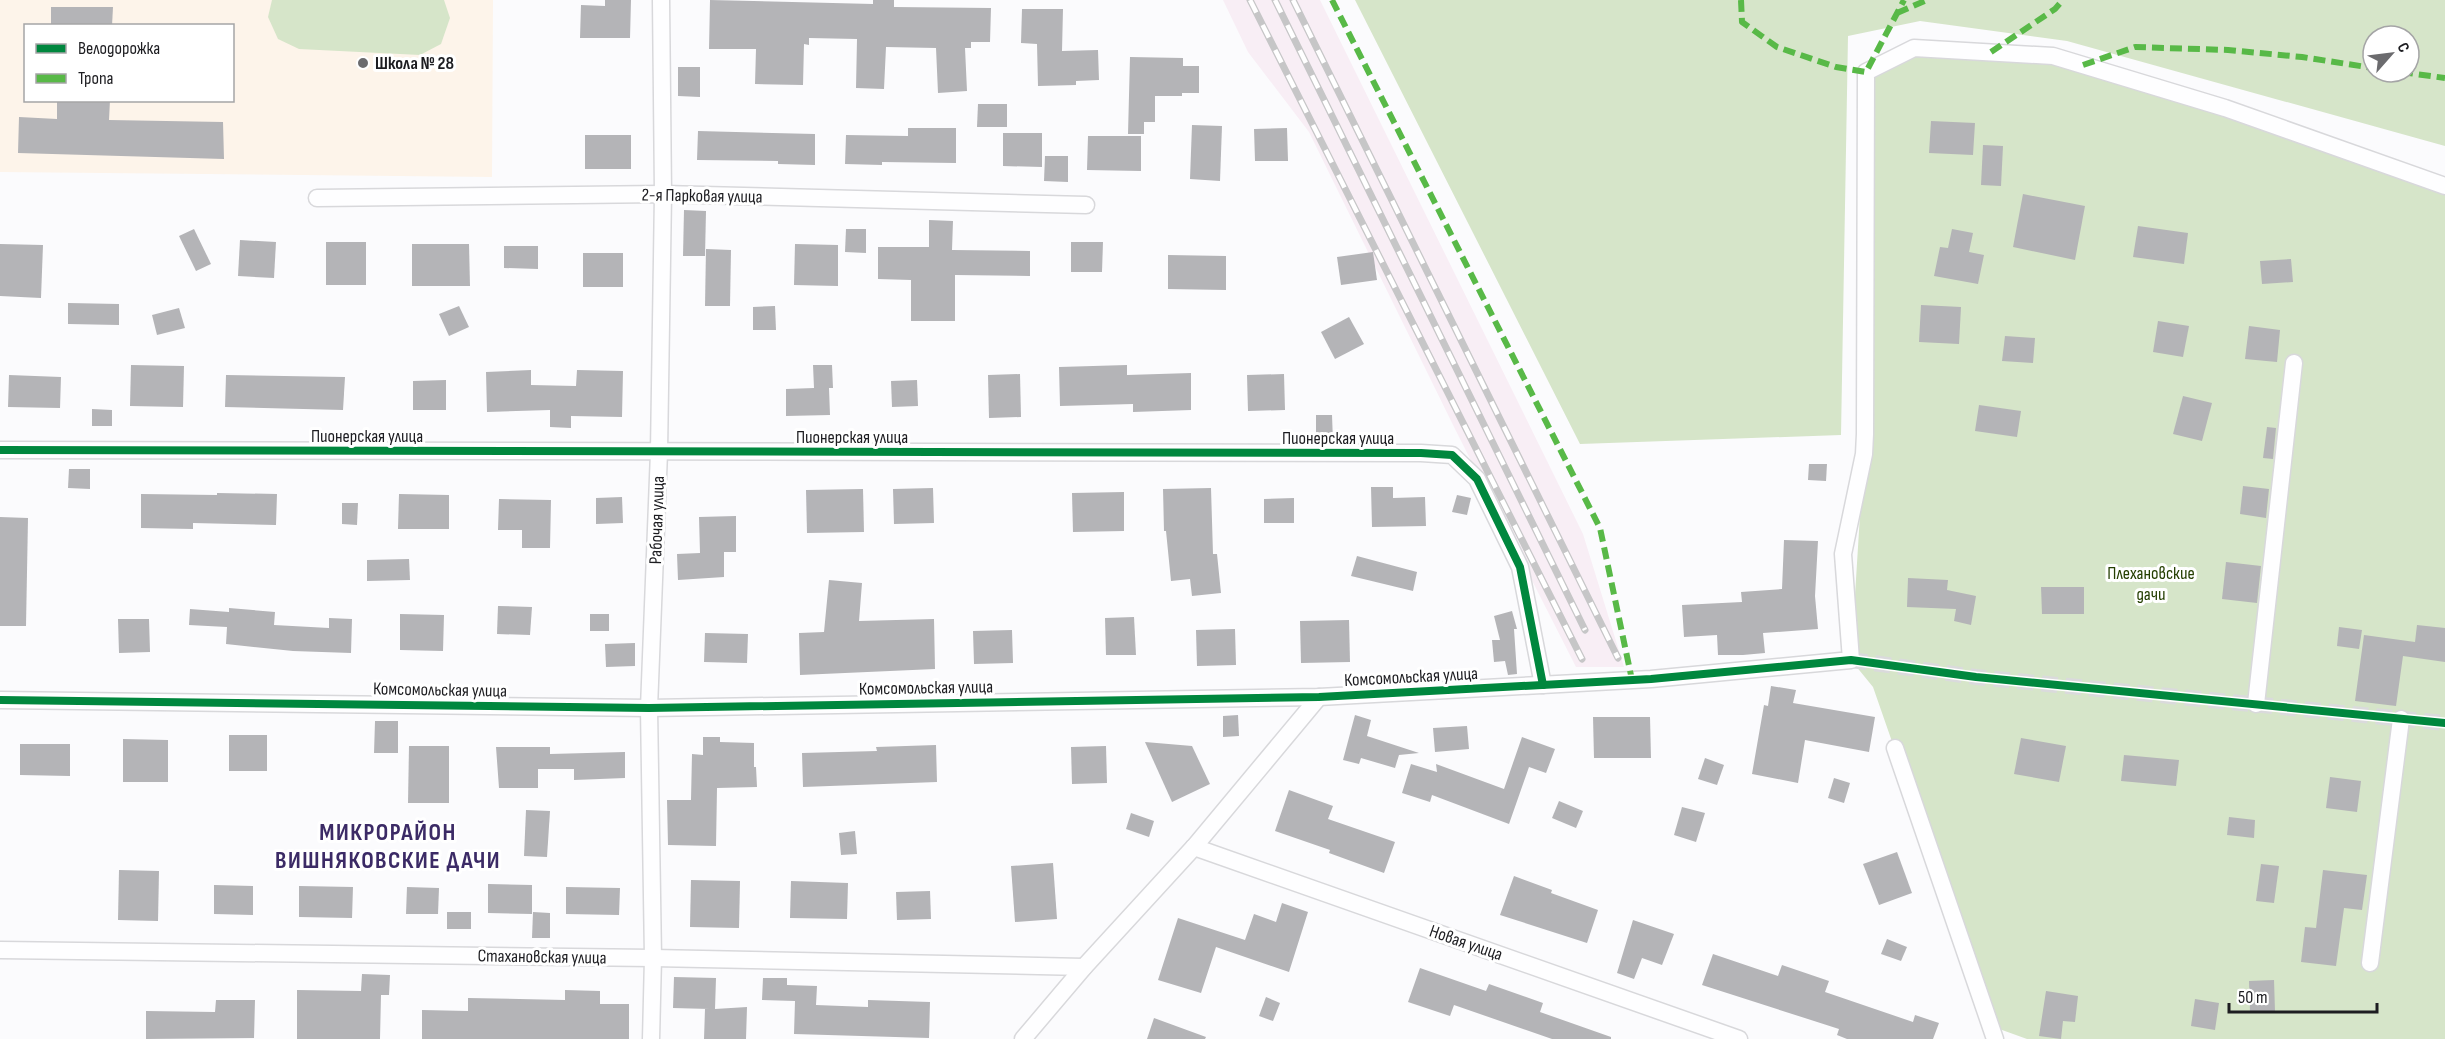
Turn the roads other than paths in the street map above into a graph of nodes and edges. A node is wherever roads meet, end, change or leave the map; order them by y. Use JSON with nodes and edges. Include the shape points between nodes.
{"nodes":[{"id":1,"x":661,"y":0,"type":"edge"},
{"id":2,"x":2445,"y":186,"type":"edge"},
{"id":3,"x":663,"y":194,"type":"junction"},
{"id":4,"x":317,"y":198,"type":"dead end"},
{"id":5,"x":1086,"y":205,"type":"dead end"},
{"id":6,"x":2294,"y":363,"type":"dead end"},
{"id":7,"x":0,"y":450,"type":"edge"},
{"id":8,"x":659,"y":452,"type":"junction"},
{"id":9,"x":1543,"y":685,"type":"junction"},
{"id":10,"x":1319,"y":697,"type":"junction"},
{"id":11,"x":0,"y":700,"type":"edge"},
{"id":12,"x":2256,"y":704,"type":"dead end"},
{"id":13,"x":649,"y":708,"type":"junction"},
{"id":14,"x":2401,"y":718,"type":"dead end"},
{"id":15,"x":1895,"y":748,"type":"dead end"},
{"id":16,"x":1194,"y":847,"type":"junction"},
{"id":17,"x":0,"y":951,"type":"edge"},
{"id":18,"x":653,"y":958,"type":"junction"},
{"id":19,"x":2370,"y":963,"type":"dead end"},
{"id":20,"x":1084,"y":967,"type":"junction"},
{"id":21,"x":651,"y":1039,"type":"edge"},
{"id":22,"x":1023,"y":1039,"type":"edge"},
{"id":23,"x":1739,"y":1039,"type":"edge"},
{"id":24,"x":1995,"y":1039,"type":"edge"}],
"edges":[{"from":1,"to":3,"type":"street","name":"Рабочая улица"},
{"from":2,"to":9,"type":"street","name":"Комсомольская улица","via":[[2225,108],[2053,56],[1914,48],[1866,72],[1865,434],[1844,554],[1851,660]]},
{"from":3,"to":4,"type":"street","name":"2-я Парковая улица"},
{"from":3,"to":5,"type":"street","name":"2-я Парковая улица"},
{"from":3,"to":8,"type":"street","name":"Рабочая улица"},
{"from":6,"to":12,"type":"street"},
{"from":7,"to":8,"type":"street","name":"Пионерская улица"},
{"from":8,"to":9,"type":"street","name":"Пионерская улица","via":[[1452,455],[1477,479],[1520,567]]},
{"from":8,"to":13,"type":"street","name":"Рабочая улица"},
{"from":9,"to":10,"type":"street","name":"Комсомольская улица"},
{"from":10,"to":13,"type":"street","name":"Комсомольская улица"},
{"from":10,"to":16,"type":"street"},
{"from":11,"to":13,"type":"street","name":"Комсомольская улица"},
{"from":13,"to":18,"type":"street","name":"Рабочая улица"},
{"from":14,"to":19,"type":"street"},
{"from":15,"to":24,"type":"street"},
{"from":16,"to":20,"type":"street"},
{"from":16,"to":23,"type":"street","name":"Новая улица"},
{"from":17,"to":18,"type":"street","name":"Стахановская улица"},
{"from":18,"to":20,"type":"street","name":"Стахановская улица"},
{"from":18,"to":21,"type":"street","name":"Рабочая улица"},
{"from":20,"to":22,"type":"street"}]}
